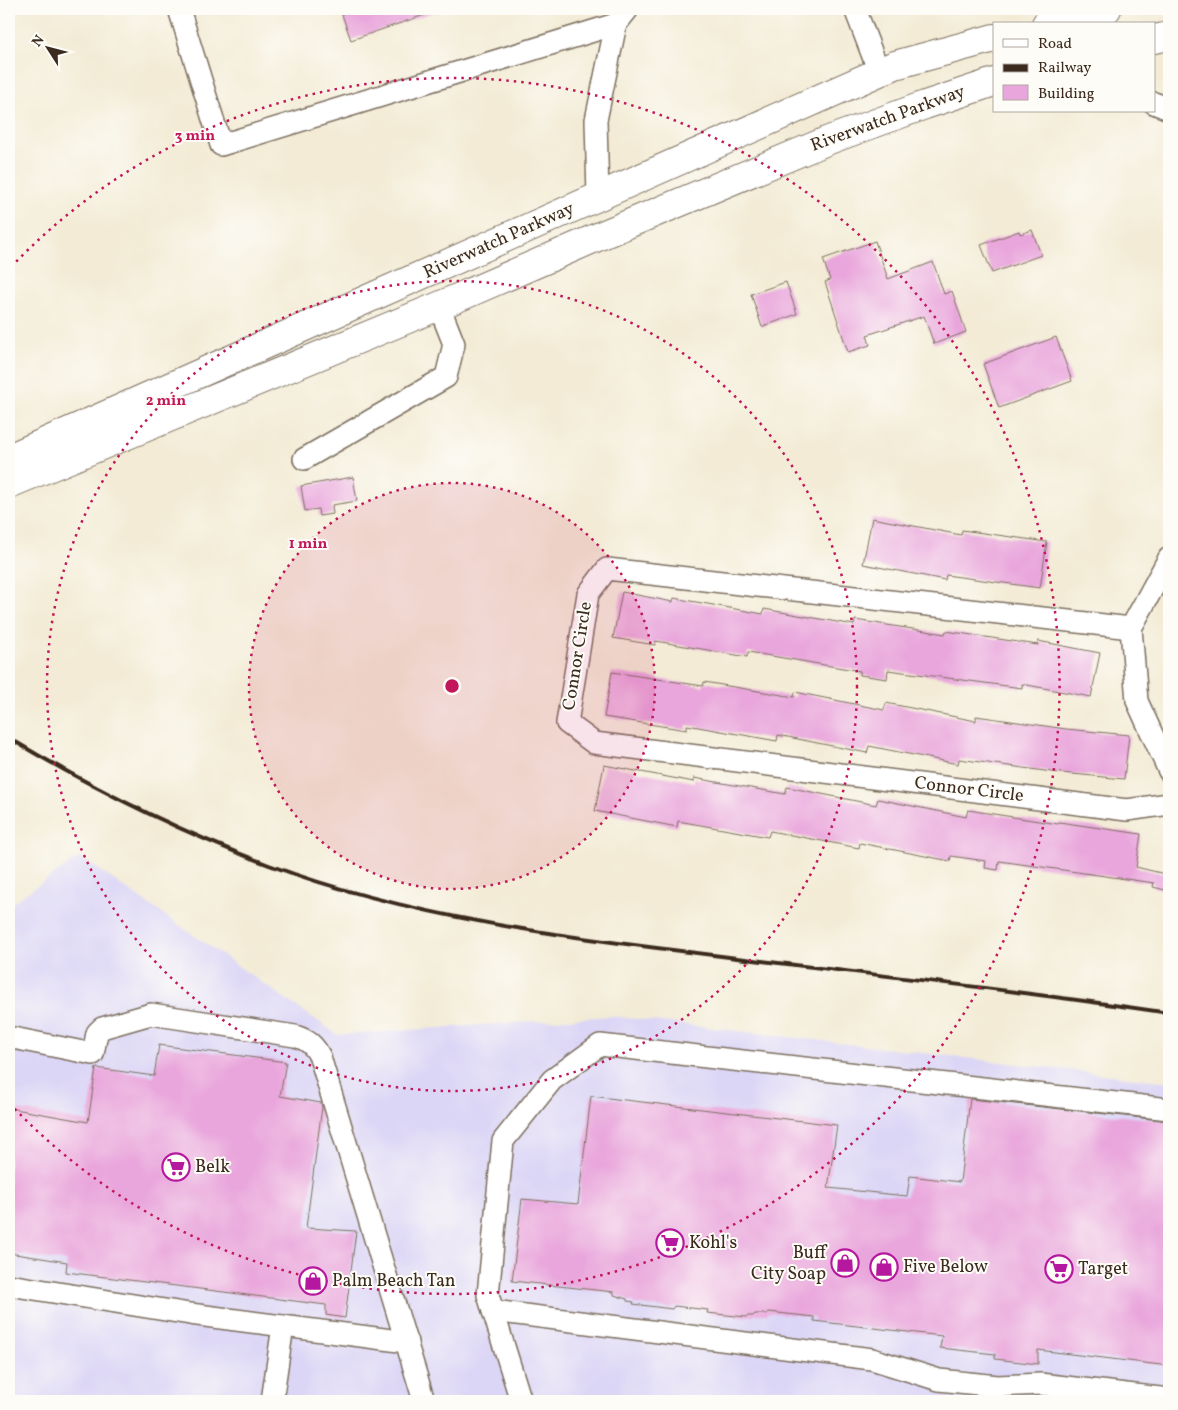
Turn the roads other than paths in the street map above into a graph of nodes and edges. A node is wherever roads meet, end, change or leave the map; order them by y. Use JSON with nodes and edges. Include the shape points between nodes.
{"nodes":[{"id":1,"x":179,"y":9,"type":"edge"},
{"id":2,"x":855,"y":9,"type":"edge"},
{"id":3,"x":1107,"y":9,"type":"edge"},
{"id":4,"x":622,"y":16,"type":"edge"},
{"id":5,"x":1054,"y":22,"type":"edge"},
{"id":6,"x":1169,"y":36,"type":"edge"},
{"id":7,"x":993,"y":38,"type":"edge"},
{"id":8,"x":1156,"y":39,"type":"edge"},
{"id":9,"x":878,"y":72,"type":"junction"},
{"id":10,"x":993,"y":82,"type":"edge"},
{"id":11,"x":1156,"y":103,"type":"edge"},
{"id":12,"x":1169,"y":109,"type":"edge"},
{"id":13,"x":598,"y":197,"type":"junction"},
{"id":14,"x":439,"y":306,"type":"junction"},
{"id":15,"x":9,"y":458,"type":"edge"},
{"id":16,"x":304,"y":459,"type":"dead end"},
{"id":17,"x":9,"y":484,"type":"edge"},
{"id":18,"x":1169,"y":558,"type":"edge"},
{"id":19,"x":1131,"y":628,"type":"junction"},
{"id":20,"x":1169,"y":771,"type":"edge"},
{"id":21,"x":1169,"y":804,"type":"edge"},
{"id":22,"x":9,"y":1039,"type":"edge"},
{"id":23,"x":1169,"y":1109,"type":"edge"},
{"id":24,"x":9,"y":1286,"type":"edge"},
{"id":25,"x":492,"y":1311,"type":"junction"},
{"id":26,"x":283,"y":1326,"type":"junction"},
{"id":27,"x":406,"y":1342,"type":"junction"},
{"id":28,"x":1169,"y":1399,"type":"edge"},
{"id":29,"x":272,"y":1401,"type":"edge"},
{"id":30,"x":424,"y":1401,"type":"edge"},
{"id":31,"x":521,"y":1401,"type":"edge"}],
"edges":[{"from":1,"to":4,"type":"street","via":[[220,145]]},
{"from":2,"to":9,"type":"street"},
{"from":3,"to":5,"type":"main road"},
{"from":4,"to":13,"type":"street","via":[[596,120]]},
{"from":6,"to":8,"type":"main road"},
{"from":7,"to":9,"type":"main road","name":"Riverwatch Parkway"},
{"from":9,"to":13,"type":"main road","name":"Riverwatch Parkway"},
{"from":10,"to":14,"type":"main road","name":"Riverwatch Parkway","via":[[829,140]]},
{"from":11,"to":12,"type":"street"},
{"from":13,"to":15,"type":"main road","name":"Riverwatch Parkway"},
{"from":14,"to":16,"type":"street","via":[[454,344],[446,377]]},
{"from":14,"to":17,"type":"main road","name":"Riverwatch Parkway"},
{"from":18,"to":19,"type":"street"},
{"from":19,"to":20,"type":"street","via":[[1136,701]]},
{"from":19,"to":21,"type":"street","name":"Connor Circle","via":[[607,569],[588,594],[567,723],[594,743],[1127,810]]},
{"from":22,"to":27,"type":"street","via":[[93,1054],[97,1032],[102,1028],[151,1014],[306,1039],[320,1057]]},
{"from":23,"to":25,"type":"street","via":[[600,1045],[552,1080],[503,1141],[488,1295]]},
{"from":24,"to":26,"type":"street"},
{"from":25,"to":28,"type":"street","via":[[872,1359],[939,1380],[998,1386],[1040,1384]]},
{"from":25,"to":31,"type":"street"},
{"from":26,"to":27,"type":"street"},
{"from":26,"to":29,"type":"street"},
{"from":27,"to":30,"type":"street"}]}
